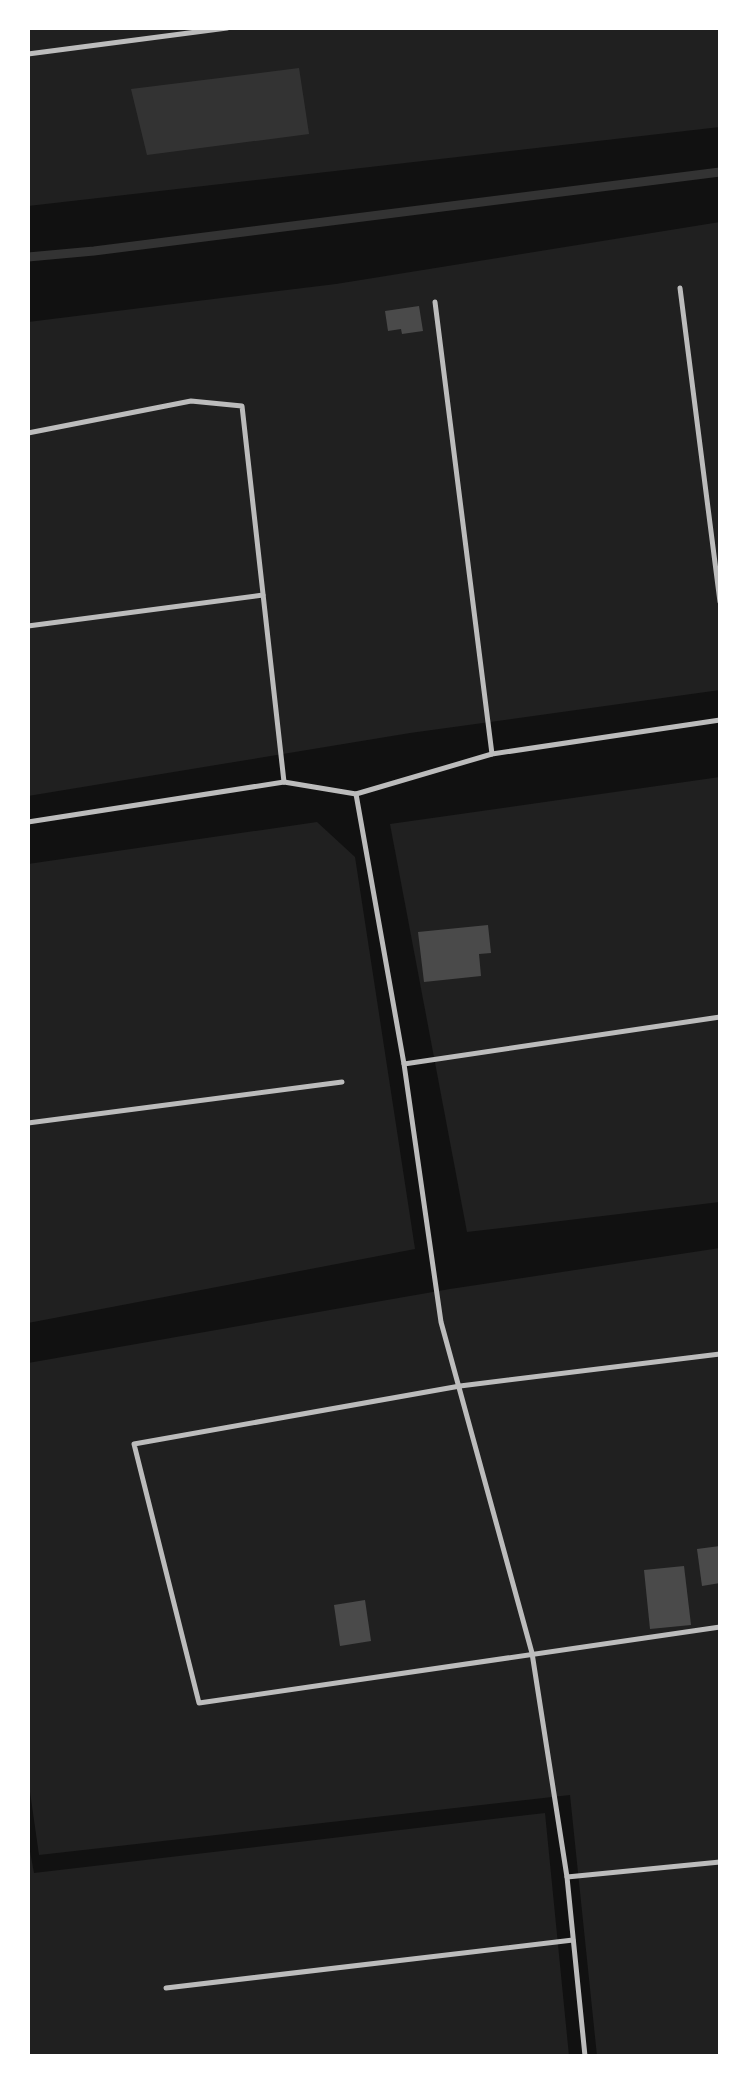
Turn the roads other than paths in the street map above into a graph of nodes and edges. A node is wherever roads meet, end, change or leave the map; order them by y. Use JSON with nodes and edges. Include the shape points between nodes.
{"nodes":[{"id":1,"x":228,"y":28,"type":"edge"},
{"id":2,"x":28,"y":54,"type":"edge"},
{"id":3,"x":680,"y":288,"type":"dead end"},
{"id":4,"x":435,"y":302,"type":"dead end"},
{"id":5,"x":28,"y":433,"type":"edge"},
{"id":6,"x":263,"y":595,"type":"junction"},
{"id":7,"x":720,"y":602,"type":"edge"},
{"id":8,"x":28,"y":626,"type":"edge"},
{"id":9,"x":720,"y":720,"type":"edge"},
{"id":10,"x":492,"y":754,"type":"junction"},
{"id":11,"x":284,"y":782,"type":"junction"},
{"id":12,"x":356,"y":794,"type":"junction"},
{"id":13,"x":28,"y":822,"type":"edge"},
{"id":14,"x":720,"y":1017,"type":"edge"},
{"id":15,"x":404,"y":1064,"type":"junction"},
{"id":16,"x":342,"y":1082,"type":"dead end"},
{"id":17,"x":28,"y":1123,"type":"edge"},
{"id":18,"x":720,"y":1354,"type":"edge"},
{"id":19,"x":460,"y":1386,"type":"junction"},
{"id":20,"x":720,"y":1627,"type":"edge"},
{"id":21,"x":532,"y":1653,"type":"junction"},
{"id":22,"x":720,"y":1862,"type":"edge"},
{"id":23,"x":566,"y":1877,"type":"junction"},
{"id":24,"x":573,"y":1940,"type":"junction"},
{"id":25,"x":166,"y":1988,"type":"dead end"},
{"id":26,"x":585,"y":2056,"type":"edge"}],
"edges":[{"from":1,"to":2,"type":"lane"},
{"from":3,"to":7,"type":"lane"},
{"from":4,"to":10,"type":"lane"},
{"from":5,"to":6,"type":"lane","via":[[191,401],[242,406]]},
{"from":6,"to":8,"type":"lane"},
{"from":6,"to":11,"type":"lane"},
{"from":9,"to":10,"type":"lane"},
{"from":10,"to":12,"type":"lane"},
{"from":11,"to":12,"type":"lane"},
{"from":11,"to":13,"type":"lane"},
{"from":12,"to":15,"type":"lane"},
{"from":14,"to":15,"type":"lane"},
{"from":15,"to":19,"type":"lane","via":[[441,1322]]},
{"from":16,"to":17,"type":"lane"},
{"from":18,"to":19,"type":"lane"},
{"from":19,"to":21,"type":"lane"},
{"from":19,"to":21,"type":"lane","via":[[134,1444],[199,1703]]},
{"from":20,"to":21,"type":"lane"},
{"from":21,"to":23,"type":"lane"},
{"from":22,"to":23,"type":"lane"},
{"from":23,"to":24,"type":"lane"},
{"from":24,"to":25,"type":"lane"},
{"from":24,"to":26,"type":"lane"}]}
